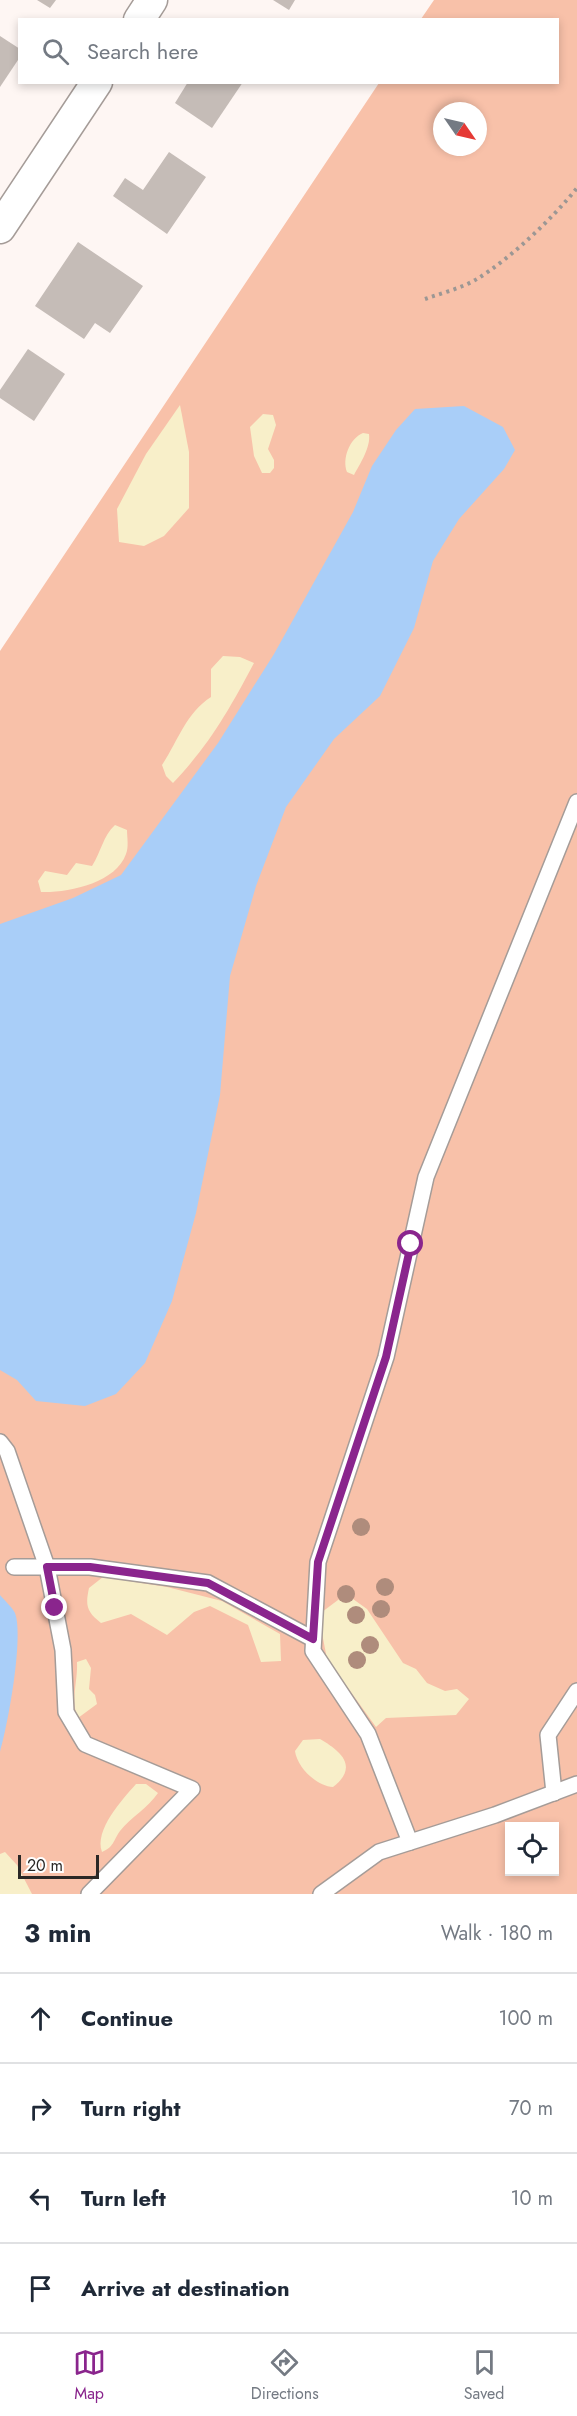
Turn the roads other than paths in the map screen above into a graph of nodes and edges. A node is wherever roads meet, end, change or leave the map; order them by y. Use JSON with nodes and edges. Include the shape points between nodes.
{"nodes":[{"id":1,"x":152,"y":0,"type":"edge"},
{"id":2,"x":140,"y":18,"type":"edge"},
{"id":3,"x":96,"y":84,"type":"edge"},
{"id":4,"x":0,"y":228,"type":"edge"},
{"id":5,"x":577,"y":802,"type":"edge"},
{"id":6,"x":0,"y":1442,"type":"edge"},
{"id":7,"x":14,"y":1567,"type":"dead end"},
{"id":8,"x":47,"y":1567,"type":"junction"},
{"id":9,"x":313,"y":1639,"type":"junction"},
{"id":10,"x":577,"y":1691,"type":"edge"},
{"id":11,"x":577,"y":1784,"type":"edge"},
{"id":12,"x":554,"y":1793,"type":"junction"},
{"id":13,"x":410,"y":1842,"type":"junction"},
{"id":14,"x":89,"y":1894,"type":"edge"},
{"id":15,"x":321,"y":1894,"type":"edge"}],
"edges":[{"from":1,"to":2,"type":"street"},
{"from":3,"to":4,"type":"street"},
{"from":5,"to":9,"type":"lane","via":[[426,1177],[386,1357],[318,1562]]},
{"from":6,"to":8,"type":"lane","via":[[7,1451]]},
{"from":7,"to":8,"type":"lane"},
{"from":8,"to":9,"type":"lane","via":[[90,1567],[208,1583]]},
{"from":8,"to":14,"type":"lane","via":[[63,1650],[66,1712],[85,1744],[192,1790]]},
{"from":9,"to":13,"type":"lane","via":[[312,1651],[368,1734]]},
{"from":10,"to":12,"type":"lane","via":[[548,1735]]},
{"from":11,"to":12,"type":"lane"},
{"from":12,"to":13,"type":"lane"},
{"from":13,"to":15,"type":"lane","via":[[379,1852]]}]}
